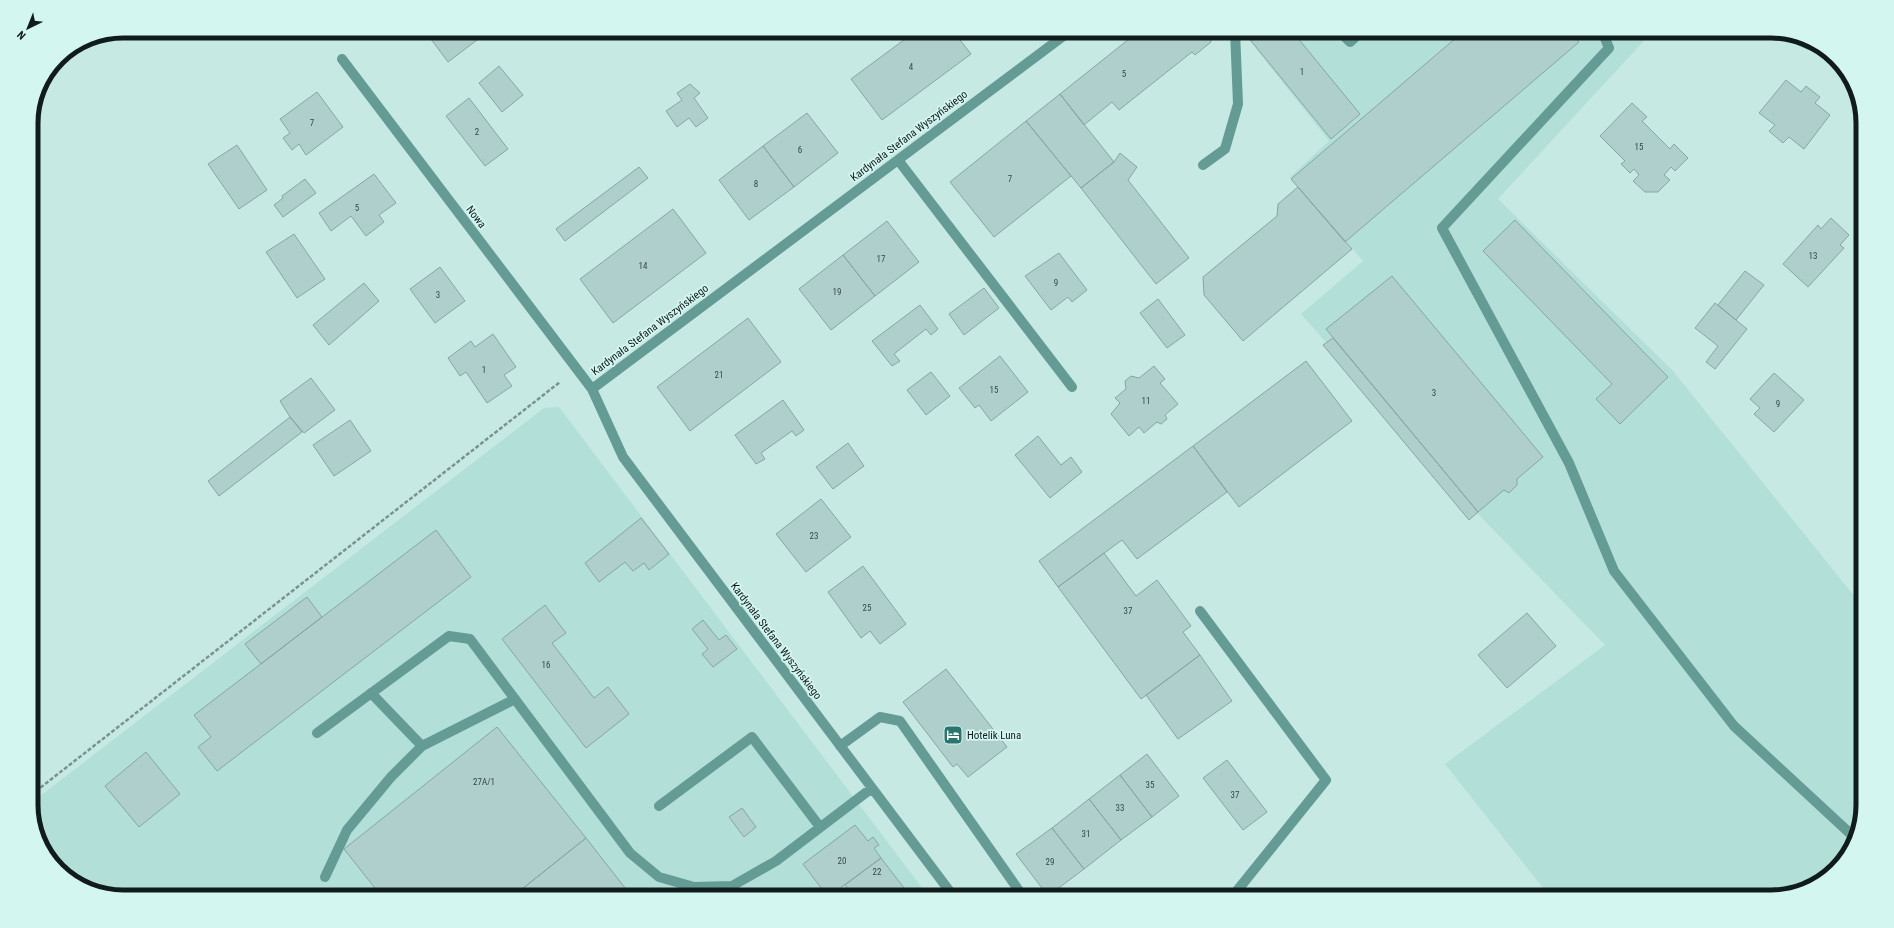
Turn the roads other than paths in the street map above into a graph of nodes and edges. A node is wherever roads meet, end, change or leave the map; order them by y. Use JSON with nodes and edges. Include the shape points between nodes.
{"nodes":[{"id":1,"x":1061,"y":38,"type":"edge"},
{"id":2,"x":1235,"y":38,"type":"edge"},
{"id":3,"x":1346,"y":38,"type":"edge"},
{"id":4,"x":1354,"y":38,"type":"edge"},
{"id":5,"x":1605,"y":38,"type":"edge"},
{"id":6,"x":342,"y":59,"type":"dead end"},
{"id":7,"x":898,"y":160,"type":"junction"},
{"id":8,"x":1203,"y":165,"type":"dead end"},
{"id":9,"x":1072,"y":387,"type":"dead end"},
{"id":10,"x":592,"y":389,"type":"junction"},
{"id":11,"x":1200,"y":611,"type":"dead end"},
{"id":12,"x":372,"y":693,"type":"junction"},
{"id":13,"x":515,"y":699,"type":"junction"},
{"id":14,"x":317,"y":733,"type":"dead end"},
{"id":15,"x":422,"y":746,"type":"junction"},
{"id":16,"x":840,"y":746,"type":"junction"},
{"id":17,"x":872,"y":788,"type":"junction"},
{"id":18,"x":659,"y":806,"type":"dead end"},
{"id":19,"x":820,"y":827,"type":"junction"},
{"id":20,"x":1850,"y":834,"type":"edge"},
{"id":21,"x":324,"y":877,"type":"dead end"},
{"id":22,"x":694,"y":887,"type":"junction"},
{"id":23,"x":690,"y":890,"type":"edge"},
{"id":24,"x":949,"y":890,"type":"edge"},
{"id":25,"x":1018,"y":890,"type":"edge"},
{"id":26,"x":1238,"y":890,"type":"edge"}],
"edges":[{"from":1,"to":7,"type":"street","name":"Kardynała Stefana Wyszyńskiego"},
{"from":2,"to":8,"type":"street","via":[[1238,104],[1225,148]]},
{"from":3,"to":4,"type":"street","via":[[1350,42]]},
{"from":5,"to":20,"type":"street","via":[[1609,48],[1442,228],[1569,463],[1614,571],[1734,726]]},
{"from":6,"to":10,"type":"street","name":"Nowa"},
{"from":7,"to":9,"type":"street"},
{"from":7,"to":10,"type":"street","name":"Kardynała Stefana Wyszyńskiego"},
{"from":10,"to":16,"type":"street","name":"Kardynała Stefana Wyszyńskiego","via":[[622,457]]},
{"from":11,"to":26,"type":"street","via":[[1326,780]]},
{"from":12,"to":13,"type":"street","via":[[449,636],[470,639]]},
{"from":12,"to":14,"type":"street"},
{"from":12,"to":15,"type":"street"},
{"from":13,"to":15,"type":"street"},
{"from":13,"to":22,"type":"street","via":[[630,853],[659,877]]},
{"from":15,"to":21,"type":"street","via":[[391,777],[347,830]]},
{"from":16,"to":17,"type":"street","name":"Kardynała Stefana Wyszyńskiego"},
{"from":16,"to":25,"type":"street","via":[[880,717],[900,722]]},
{"from":17,"to":19,"type":"street"},
{"from":17,"to":24,"type":"street","name":"Kardynała Stefana Wyszyńskiego"},
{"from":18,"to":19,"type":"street","via":[[752,737]]},
{"from":19,"to":22,"type":"street","via":[[776,861],[732,886]]},
{"from":22,"to":23,"type":"street"}]}
